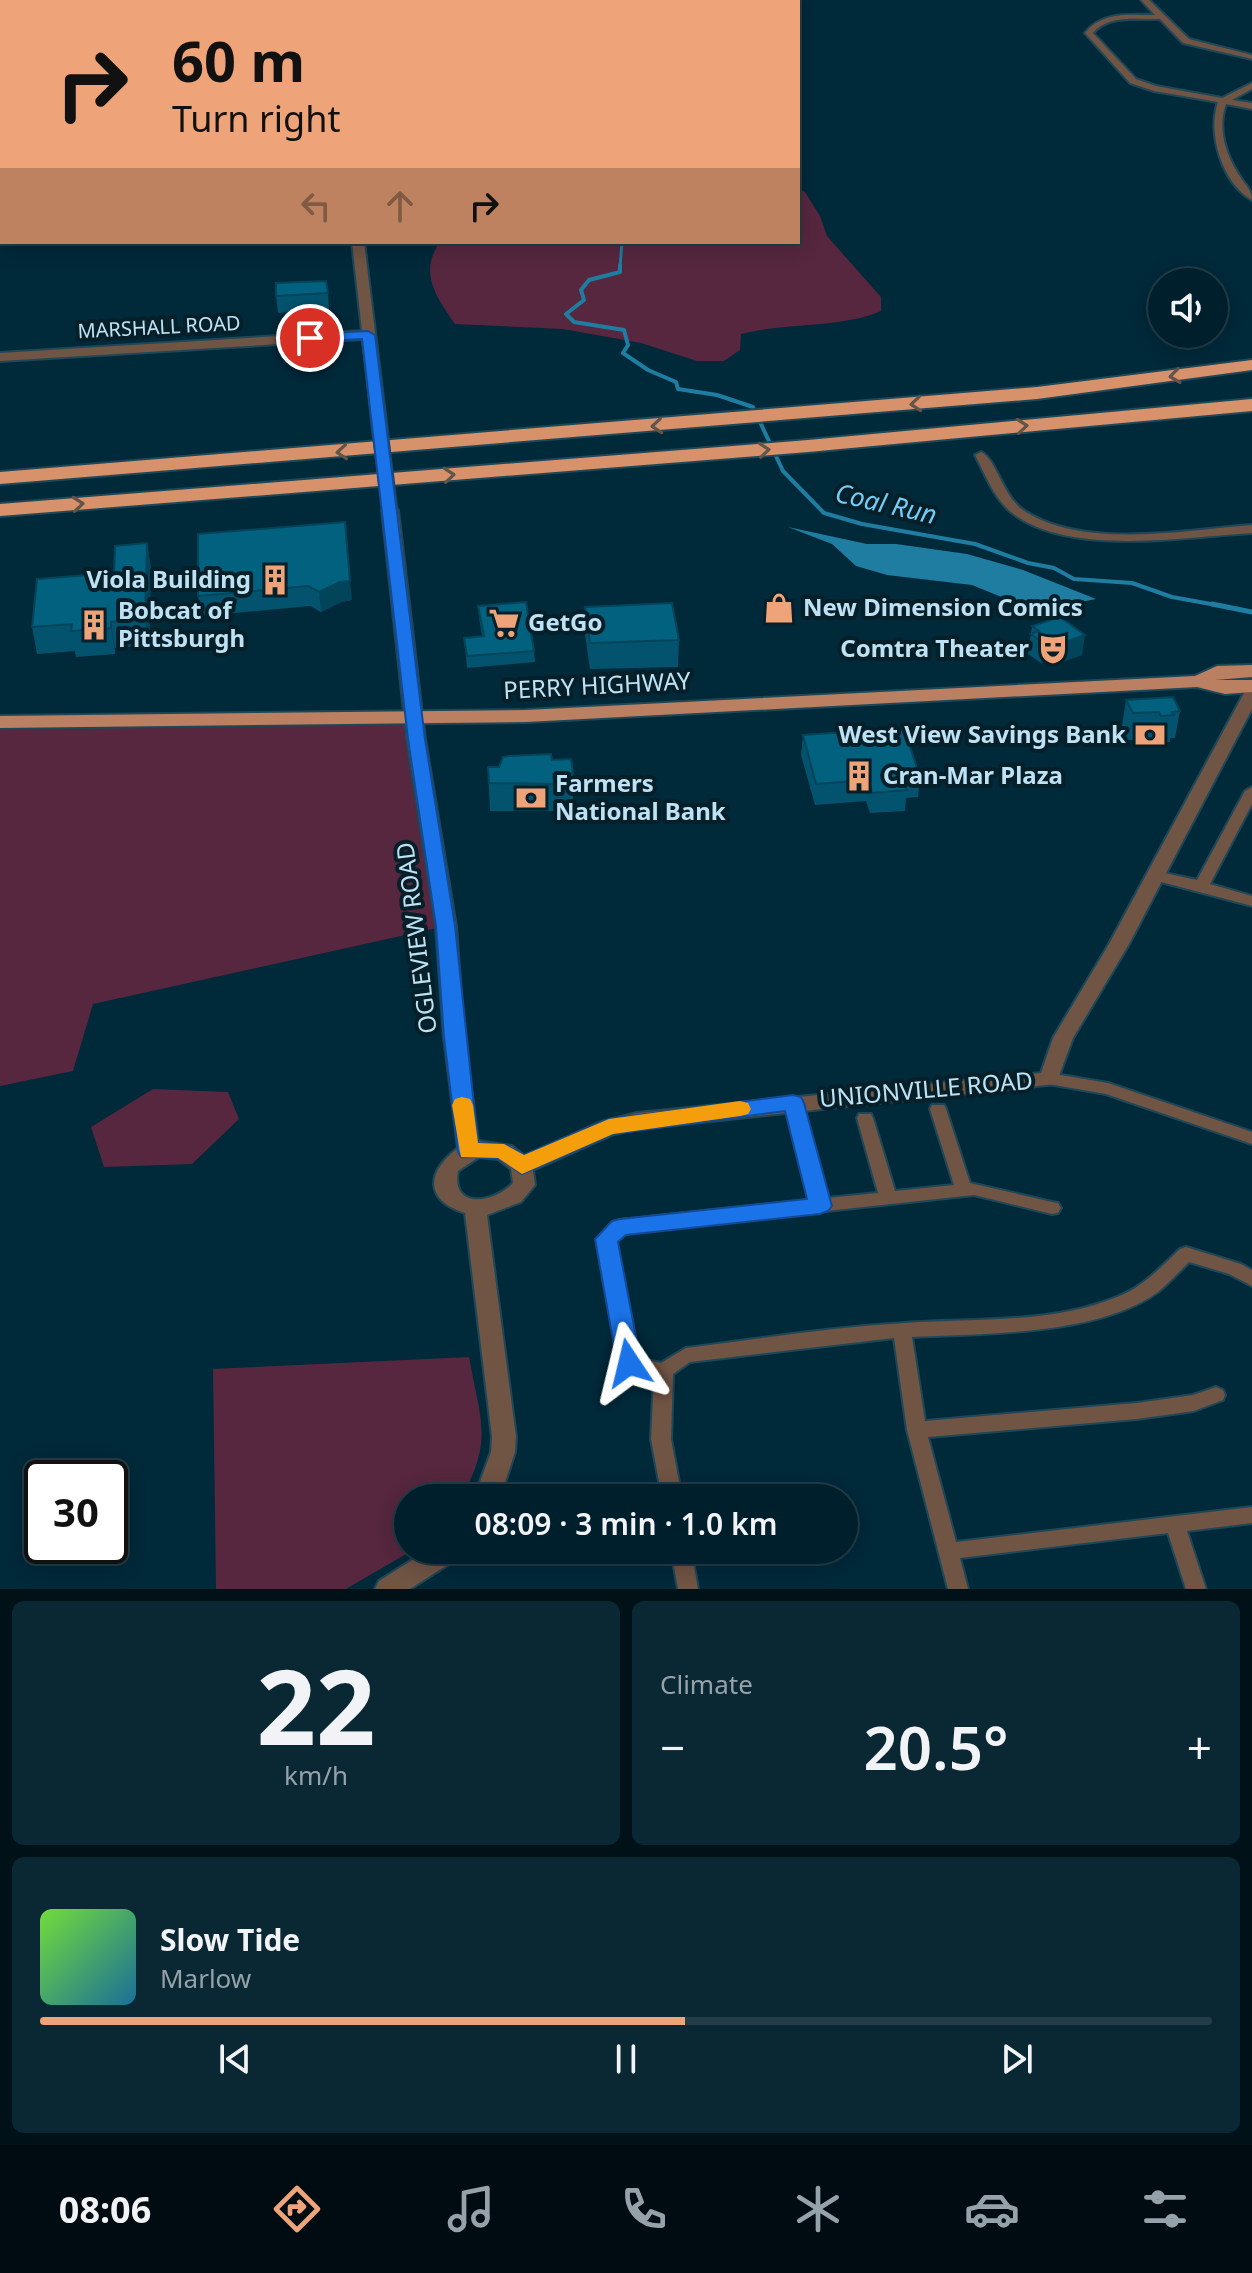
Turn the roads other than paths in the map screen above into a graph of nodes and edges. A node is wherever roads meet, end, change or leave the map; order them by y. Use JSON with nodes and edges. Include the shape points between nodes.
{"nodes":[{"id":1,"x":1145,"y":0,"type":"edge"},
{"id":2,"x":1161,"y":17,"type":"junction"},
{"id":3,"x":1252,"y":57,"type":"edge"},
{"id":4,"x":1252,"y":86,"type":"edge"},
{"id":5,"x":1223,"y":101,"type":"junction"},
{"id":6,"x":1252,"y":106,"type":"edge"},
{"id":7,"x":1252,"y":197,"type":"edge"},
{"id":8,"x":358,"y":244,"type":"edge"},
{"id":9,"x":368,"y":335,"type":"junction"},
{"id":10,"x":0,"y":357,"type":"edge"},
{"id":11,"x":1252,"y":365,"type":"edge"},
{"id":12,"x":1252,"y":405,"type":"edge"},
{"id":13,"x":981,"y":455,"type":"dead end"},
{"id":14,"x":0,"y":478,"type":"edge"},
{"id":15,"x":0,"y":510,"type":"edge"},
{"id":16,"x":1252,"y":529,"type":"edge"},
{"id":17,"x":1252,"y":671,"type":"edge"},
{"id":18,"x":1197,"y":681,"type":"junction"},
{"id":19,"x":1252,"y":686,"type":"edge"},
{"id":20,"x":1252,"y":693,"type":"edge"},
{"id":21,"x":415,"y":719,"type":"junction"},
{"id":22,"x":0,"y":722,"type":"edge"},
{"id":23,"x":1252,"y":791,"type":"edge"},
{"id":24,"x":1155,"y":876,"type":"junction"},
{"id":25,"x":1201,"y":886,"type":"junction"},
{"id":26,"x":1252,"y":901,"type":"edge"},
{"id":27,"x":1049,"y":1079,"type":"junction"},
{"id":28,"x":793,"y":1103,"type":"junction"},
{"id":29,"x":938,"y":1109,"type":"dead end"},
{"id":30,"x":865,"y":1118,"type":"dead end"},
{"id":31,"x":1252,"y":1138,"type":"edge"},
{"id":32,"x":469,"y":1152,"type":"junction"},
{"id":33,"x":522,"y":1166,"type":"junction"},
{"id":34,"x":964,"y":1190,"type":"junction"},
{"id":35,"x":888,"y":1198,"type":"junction"},
{"id":36,"x":820,"y":1206,"type":"junction"},
{"id":37,"x":475,"y":1208,"type":"junction"},
{"id":38,"x":1052,"y":1208,"type":"dead end"},
{"id":39,"x":1252,"y":1279,"type":"edge"},
{"id":40,"x":902,"y":1330,"type":"junction"},
{"id":41,"x":664,"y":1371,"type":"junction"},
{"id":42,"x":1216,"y":1395,"type":"dead end"},
{"id":43,"x":917,"y":1430,"type":"junction"},
{"id":44,"x":492,"y":1484,"type":"edge"},
{"id":45,"x":669,"y":1484,"type":"edge"},
{"id":46,"x":1252,"y":1515,"type":"edge"},
{"id":47,"x":1175,"y":1523,"type":"junction"},
{"id":48,"x":948,"y":1551,"type":"junction"},
{"id":49,"x":427,"y":1564,"type":"edge"},
{"id":50,"x":684,"y":1564,"type":"edge"},
{"id":51,"x":388,"y":1589,"type":"edge"},
{"id":52,"x":688,"y":1589,"type":"edge"},
{"id":53,"x":958,"y":1589,"type":"edge"},
{"id":54,"x":1196,"y":1589,"type":"edge"}],
"edges":[{"from":1,"to":2,"type":"street"},
{"from":2,"to":3,"type":"street","via":[[1186,41]]},
{"from":2,"to":5,"type":"street","via":[[1109,20],[1089,33],[1133,81]]},
{"from":4,"to":5,"type":"street"},
{"from":5,"to":6,"type":"street"},
{"from":5,"to":7,"type":"street","via":[[1220,141]]},
{"from":8,"to":9,"type":"street","name":"OGLEVIEW ROAD"},
{"from":9,"to":10,"type":"street","name":"MARSHALL ROAD"},
{"from":9,"to":21,"type":"street","name":"OGLEVIEW ROAD","bridge":true},
{"from":11,"to":14,"type":"highway","one_way":true,"via":[[1037,393]]},
{"from":15,"to":12,"type":"highway","one_way":true},
{"from":13,"to":16,"type":"street","via":[[1011,505],[1032,522],[1058,532],[1114,536]]},
{"from":17,"to":18,"type":"main road","name":"PERRY HIGHWAY","via":[[1217,672]]},
{"from":18,"to":19,"type":"main road","name":"PERRY HIGHWAY","via":[[1225,688]]},
{"from":18,"to":21,"type":"main road","name":"PERRY HIGHWAY"},
{"from":20,"to":24,"type":"street","name":"UNIONVILLE ROAD"},
{"from":21,"to":22,"type":"main road","name":"PERRY HIGHWAY"},
{"from":21,"to":32,"type":"street","name":"OGLEVIEW ROAD","via":[[446,926]]},
{"from":23,"to":25,"type":"street"},
{"from":24,"to":25,"type":"street"},
{"from":24,"to":27,"type":"street","name":"UNIONVILLE ROAD","via":[[1063,1038]]},
{"from":25,"to":26,"type":"street"},
{"from":27,"to":28,"type":"street","name":"UNIONVILLE ROAD"},
{"from":27,"to":31,"type":"street","via":[[1108,1089]]},
{"from":28,"to":33,"type":"street","name":"UNIONVILLE ROAD","via":[[609,1127]]},
{"from":28,"to":36,"type":"street"},
{"from":29,"to":34,"type":"street"},
{"from":30,"to":35,"type":"street"},
{"from":32,"to":33,"type":"street","via":[[504,1152]]},
{"from":32,"to":37,"type":"street","via":[[448,1167],[445,1186],[458,1202]]},
{"from":33,"to":37,"type":"street","via":[[524,1185],[518,1194],[496,1207]]},
{"from":34,"to":35,"type":"street"},
{"from":34,"to":38,"type":"street"},
{"from":35,"to":36,"type":"street"},
{"from":36,"to":41,"type":"street","via":[[620,1227],[607,1239],[629,1363]]},
{"from":37,"to":44,"type":"street","via":[[504,1437]]},
{"from":39,"to":40,"type":"street","via":[[1186,1254],[1148,1289],[1103,1309],[1044,1321]]},
{"from":40,"to":41,"type":"street","via":[[686,1355]]},
{"from":40,"to":43,"type":"street"},
{"from":41,"to":45,"type":"street","via":[[661,1439]]},
{"from":42,"to":43,"type":"street","via":[[1137,1411]]},
{"from":43,"to":48,"type":"street"},
{"from":46,"to":47,"type":"street"},
{"from":47,"to":48,"type":"street"},
{"from":47,"to":54,"type":"street"},
{"from":48,"to":53,"type":"street"},
{"from":49,"to":51,"type":"street"},
{"from":50,"to":52,"type":"street"}]}
